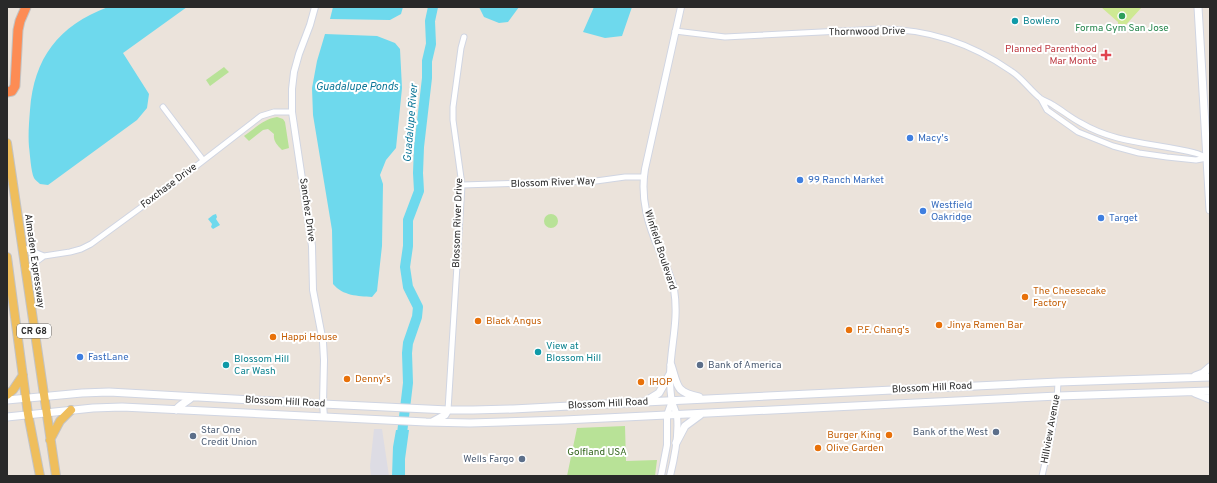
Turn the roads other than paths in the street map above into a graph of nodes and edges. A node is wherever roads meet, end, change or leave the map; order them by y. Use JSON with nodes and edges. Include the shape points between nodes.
{"nodes":[{"id":1,"x":26,"y":7,"type":"edge"},
{"id":2,"x":315,"y":7,"type":"edge"},
{"id":3,"x":681,"y":7,"type":"edge"},
{"id":4,"x":1198,"y":7,"type":"edge"},
{"id":5,"x":675,"y":31,"type":"junction"},
{"id":6,"x":464,"y":37,"type":"dead end"},
{"id":7,"x":7,"y":92,"type":"edge"},
{"id":8,"x":1041,"y":98,"type":"junction"},
{"id":9,"x":163,"y":107,"type":"dead end"},
{"id":10,"x":292,"y":112,"type":"junction"},
{"id":11,"x":7,"y":143,"type":"edge"},
{"id":12,"x":1209,"y":158,"type":"edge"},
{"id":13,"x":203,"y":160,"type":"junction"},
{"id":14,"x":644,"y":177,"type":"junction"},
{"id":15,"x":462,"y":185,"type":"junction"},
{"id":16,"x":1210,"y":210,"type":"edge"},
{"id":17,"x":22,"y":247,"type":"junction"},
{"id":18,"x":44,"y":256,"type":"junction"},
{"id":19,"x":7,"y":257,"type":"edge"},
{"id":20,"x":25,"y":270,"type":"junction"},
{"id":21,"x":671,"y":365,"type":"junction"},
{"id":22,"x":1210,"y":367,"type":"edge"},
{"id":23,"x":670,"y":374,"type":"junction"},
{"id":24,"x":23,"y":375,"type":"junction"},
{"id":25,"x":1210,"y":377,"type":"edge"},
{"id":26,"x":1191,"y":378,"type":"junction"},
{"id":27,"x":1058,"y":382,"type":"junction"},
{"id":28,"x":1210,"y":391,"type":"edge"},
{"id":29,"x":1191,"y":392,"type":"junction"},
{"id":30,"x":7,"y":395,"type":"edge"},
{"id":31,"x":44,"y":396,"type":"junction"},
{"id":32,"x":1058,"y":396,"type":"junction"},
{"id":33,"x":192,"y":397,"type":"junction"},
{"id":34,"x":26,"y":398,"type":"junction"},
{"id":35,"x":709,"y":399,"type":"junction"},
{"id":36,"x":1210,"y":399,"type":"edge"},
{"id":37,"x":7,"y":400,"type":"edge"},
{"id":38,"x":672,"y":401,"type":"junction"},
{"id":39,"x":645,"y":402,"type":"junction"},
{"id":40,"x":322,"y":404,"type":"junction"},
{"id":41,"x":71,"y":410,"type":"junction"},
{"id":42,"x":176,"y":410,"type":"junction"},
{"id":43,"x":448,"y":410,"type":"junction"},
{"id":44,"x":513,"y":410,"type":"junction"},
{"id":45,"x":46,"y":412,"type":"junction"},
{"id":46,"x":28,"y":414,"type":"junction"},
{"id":47,"x":702,"y":414,"type":"junction"},
{"id":48,"x":668,"y":415,"type":"junction"},
{"id":49,"x":676,"y":415,"type":"junction"},
{"id":50,"x":7,"y":417,"type":"edge"},
{"id":51,"x":324,"y":417,"type":"junction"},
{"id":52,"x":429,"y":422,"type":"junction"},
{"id":53,"x":502,"y":422,"type":"junction"},
{"id":54,"x":50,"y":440,"type":"junction"},
{"id":55,"x":676,"y":442,"type":"junction"},
{"id":56,"x":40,"y":476,"type":"edge"},
{"id":57,"x":56,"y":476,"type":"edge"},
{"id":58,"x":661,"y":476,"type":"edge"},
{"id":59,"x":670,"y":476,"type":"edge"},
{"id":60,"x":1042,"y":476,"type":"edge"}],
"edges":[{"from":1,"to":7,"type":"highway","via":[[18,30],[15,86],[12,92]]},
{"from":2,"to":10,"type":"street","name":"Sanchez Drive","via":[[294,72]]},
{"from":3,"to":5,"type":"street","name":"Winfield Boulevard"},
{"from":4,"to":12,"type":"main road"},
{"from":5,"to":8,"type":"street","name":"Thornwood Drive","via":[[725,37],[881,30],[925,33],[943,37],[980,52],[1012,72]]},
{"from":5,"to":14,"type":"street","name":"Winfield Boulevard"},
{"from":6,"to":15,"type":"street","name":"Blossom River Drive","via":[[453,113]]},
{"from":8,"to":12,"type":"street","name":"Thornwood Drive","via":[[1081,124],[1114,137]]},
{"from":8,"to":12,"type":"street","name":"Thornwood Drive","via":[[1047,110],[1078,132],[1113,146],[1139,153],[1196,160]]},
{"from":9,"to":13,"type":"street"},
{"from":10,"to":13,"type":"street","name":"Foxchase Drive","via":[[274,112],[261,116]]},
{"from":10,"to":40,"type":"street","name":"Sanchez Drive","via":[[312,244],[313,290],[324,360]]},
{"from":11,"to":17,"type":"main road","name":"Almaden Expressway","number":"CR G8"},
{"from":12,"to":16,"type":"main road"},
{"from":13,"to":18,"type":"street","name":"Foxchase Drive","via":[[91,244],[70,252]]},
{"from":14,"to":15,"type":"street","name":"Blossom River Way"},
{"from":14,"to":21,"type":"street","name":"Winfield Boulevard","via":[[646,211],[671,281],[676,308]]},
{"from":15,"to":43,"type":"street","name":"Blossom River Drive"},
{"from":17,"to":18,"type":"street"},
{"from":17,"to":20,"type":"main road","name":"Almaden Expressway","number":"CR G8"},
{"from":18,"to":20,"type":"street","name":"Foxchase Drive"},
{"from":19,"to":24,"type":"main road","number":"CR G8"},
{"from":20,"to":31,"type":"main road","name":"Almaden Expressway","number":"CR G8"},
{"from":21,"to":23,"type":"street","name":"Winfield Boulevard"},
{"from":21,"to":35,"type":"main road","via":[[682,391]]},
{"from":22,"to":26,"type":"main road"},
{"from":23,"to":38,"type":"street","name":"Winfield Boulevard"},
{"from":23,"to":39,"type":"main road","via":[[659,393]]},
{"from":24,"to":30,"type":"main road","via":[[14,390]]},
{"from":24,"to":34,"type":"main road","number":"CR G8"},
{"from":25,"to":26,"type":"main road","name":"Blossom Hill Road"},
{"from":26,"to":27,"type":"main road","name":"Blossom Hill Road"},
{"from":27,"to":32,"type":"street","name":"Hillview Avenue"},
{"from":27,"to":35,"type":"main road","name":"Blossom Hill Road"},
{"from":28,"to":29,"type":"main road","name":"Blossom Hill Road"},
{"from":29,"to":32,"type":"main road","name":"Blossom Hill Road"},
{"from":29,"to":36,"type":"main road"},
{"from":31,"to":33,"type":"main road","name":"Blossom Hill Road","via":[[109,392]]},
{"from":31,"to":34,"type":"main road","name":"Blossom Hill Road"},
{"from":31,"to":45,"type":"main road","name":"Almaden Expressway","number":"CR G8"},
{"from":32,"to":47,"type":"main road","name":"Blossom Hill Road"},
{"from":32,"to":60,"type":"street","name":"Hillview Avenue"},
{"from":33,"to":40,"type":"main road","name":"Blossom Hill Road"},
{"from":33,"to":42,"type":"main road"},
{"from":34,"to":37,"type":"main road","name":"Blossom Hill Road"},
{"from":34,"to":46,"type":"main road","number":"CR G8"},
{"from":35,"to":38,"type":"main road","name":"Blossom Hill Road"},
{"from":38,"to":39,"type":"main road","name":"Blossom Hill Road"},
{"from":38,"to":48,"type":"street","name":"Winfield Boulevard"},
{"from":38,"to":49,"type":"street","name":"Winfield Boulevard"},
{"from":39,"to":44,"type":"main road","name":"Blossom Hill Road"},
{"from":40,"to":43,"type":"main road","name":"Blossom Hill Road"},
{"from":40,"to":51,"type":"street","name":"Sanchez Drive"},
{"from":41,"to":42,"type":"main road","name":"Blossom Hill Road","via":[[122,407]]},
{"from":41,"to":45,"type":"main road","name":"Blossom Hill Road"},
{"from":41,"to":54,"type":"main road","via":[[60,421]]},
{"from":42,"to":51,"type":"main road","name":"Blossom Hill Road"},
{"from":43,"to":44,"type":"main road","name":"Blossom Hill Road"},
{"from":43,"to":52,"type":"main road","via":[[443,416]]},
{"from":44,"to":53,"type":"main road"},
{"from":45,"to":46,"type":"main road","name":"Blossom Hill Road"},
{"from":45,"to":54,"type":"main road","name":"Almaden Expressway","number":"CR G8"},
{"from":46,"to":50,"type":"main road","name":"Blossom Hill Road"},
{"from":46,"to":56,"type":"main road","number":"CR G8"},
{"from":47,"to":49,"type":"main road","name":"Blossom Hill Road"},
{"from":47,"to":55,"type":"main road","via":[[685,426]]},
{"from":48,"to":49,"type":"main road","name":"Blossom Hill Road"},
{"from":48,"to":53,"type":"main road","name":"Blossom Hill Road"},
{"from":48,"to":58,"type":"street","name":"Winfield Boulevard","via":[[667,445]]},
{"from":49,"to":55,"type":"street","name":"Winfield Boulevard"},
{"from":51,"to":52,"type":"main road","name":"Blossom Hill Road"},
{"from":52,"to":53,"type":"main road","name":"Blossom Hill Road"},
{"from":54,"to":57,"type":"main road","name":"Almaden Expressway","number":"CR G8"},
{"from":55,"to":59,"type":"street","name":"Winfield Boulevard"}]}
